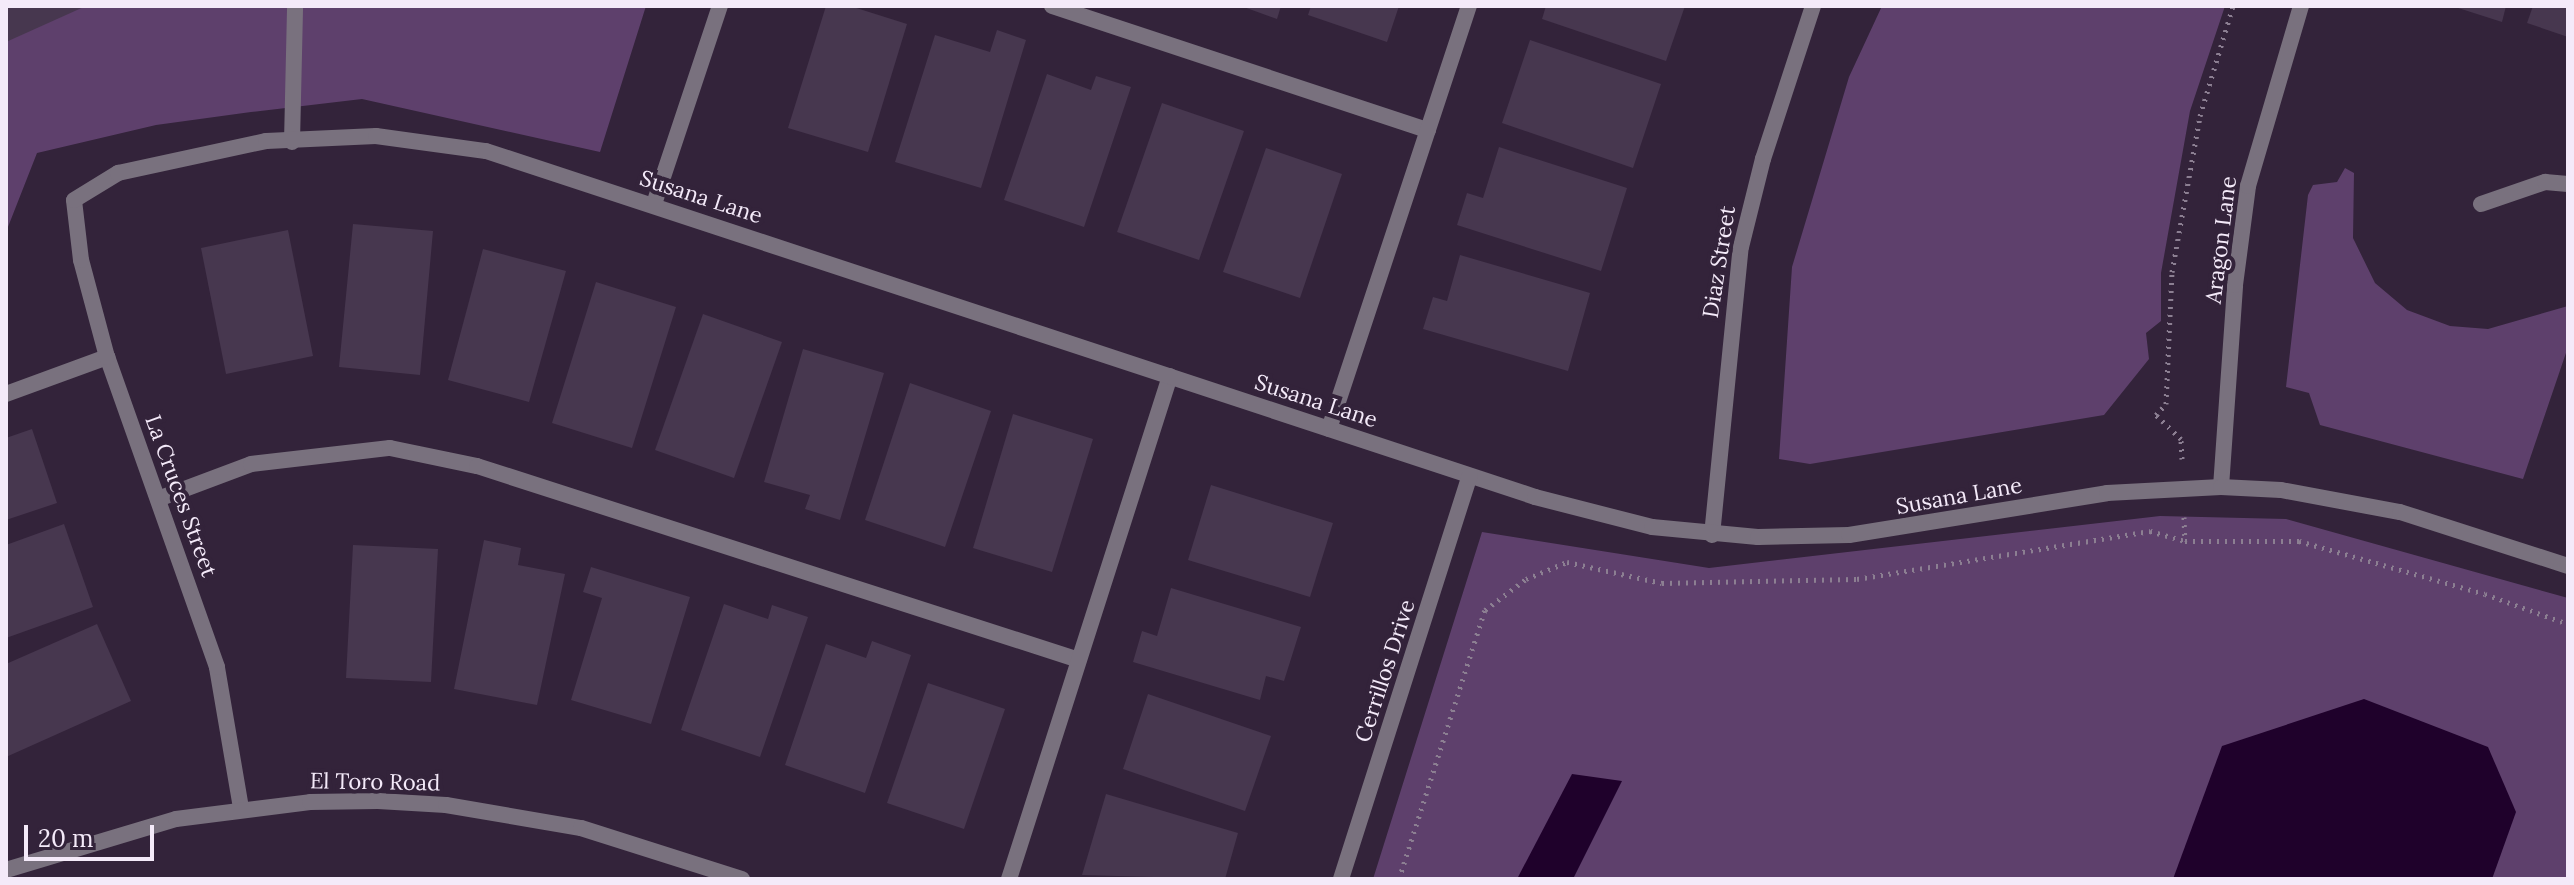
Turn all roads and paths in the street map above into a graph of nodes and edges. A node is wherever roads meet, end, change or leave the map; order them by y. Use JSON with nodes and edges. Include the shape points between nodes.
{"nodes":[{"id":1,"x":295,"y":6,"type":"edge"},
{"id":2,"x":720,"y":6,"type":"edge"},
{"id":3,"x":1052,"y":6,"type":"edge"},
{"id":4,"x":1469,"y":6,"type":"edge"},
{"id":5,"x":1813,"y":6,"type":"edge"},
{"id":6,"x":2233,"y":6,"type":"edge"},
{"id":7,"x":2301,"y":6,"type":"edge"},
{"id":8,"x":1428,"y":130,"type":"junction"},
{"id":9,"x":292,"y":142,"type":"junction"},
{"id":10,"x":2568,"y":184,"type":"edge"},
{"id":11,"x":74,"y":200,"type":"joint"},
{"id":12,"x":654,"y":204,"type":"junction"},
{"id":13,"x":2481,"y":204,"type":"dead end"},
{"id":14,"x":107,"y":357,"type":"junction"},
{"id":15,"x":1170,"y":376,"type":"junction"},
{"id":16,"x":6,"y":394,"type":"edge"},
{"id":17,"x":1329,"y":429,"type":"junction"},
{"id":18,"x":1470,"y":476,"type":"junction"},
{"id":19,"x":2183,"y":487,"type":"junction"},
{"id":20,"x":2221,"y":487,"type":"junction"},
{"id":21,"x":158,"y":499,"type":"junction"},
{"id":22,"x":1712,"y":535,"type":"junction"},
{"id":23,"x":2185,"y":541,"type":"junction"},
{"id":24,"x":2568,"y":566,"type":"edge"},
{"id":25,"x":2568,"y":624,"type":"edge"},
{"id":26,"x":1079,"y":660,"type":"junction"},
{"id":27,"x":241,"y":808,"type":"junction"},
{"id":28,"x":6,"y":870,"type":"edge"},
{"id":29,"x":742,"y":879,"type":"edge"},
{"id":30,"x":1009,"y":879,"type":"edge"},
{"id":31,"x":1341,"y":879,"type":"edge"},
{"id":32,"x":1399,"y":879,"type":"edge"}],
"edges":[{"from":1,"to":9,"type":"street"},
{"from":2,"to":12,"type":"street"},
{"from":3,"to":8,"type":"street"},
{"from":4,"to":8,"type":"street"},
{"from":5,"to":22,"type":"street","name":"Diaz Street","via":[[1758,173],[1741,247]]},
{"from":6,"to":19,"type":"path","via":[[2200,116],[2180,212],[2166,404],[2156,415],[2181,439]]},
{"from":7,"to":20,"type":"street","name":"Aragon Lane","via":[[2248,186],[2235,285]]},
{"from":8,"to":17,"type":"street"},
{"from":9,"to":11,"type":"street","name":"Susana Lane","via":[[266,141],[118,173]]},
{"from":9,"to":12,"type":"street","name":"Susana Lane","via":[[376,136],[432,141],[486,151]]},
{"from":10,"to":13,"type":"street","via":[[2545,182]]},
{"from":11,"to":14,"type":"street","name":"La Cruces Street","via":[[81,260]]},
{"from":12,"to":15,"type":"street","name":"Susana Lane"},
{"from":14,"to":16,"type":"street"},
{"from":14,"to":21,"type":"street","name":"La Cruces Street"},
{"from":15,"to":17,"type":"street","name":"Susana Lane"},
{"from":15,"to":26,"type":"street"},
{"from":17,"to":18,"type":"street","name":"Susana Lane"},
{"from":18,"to":22,"type":"street","name":"Susana Lane","via":[[1592,514]]},
{"from":18,"to":31,"type":"street","name":"Cerrillos Drive"},
{"from":19,"to":20,"type":"street","name":"Susana Lane"},
{"from":19,"to":22,"type":"street","name":"Susana Lane","via":[[2107,493],[1849,535]]},
{"from":19,"to":23,"type":"path"},
{"from":20,"to":24,"type":"street","name":"Susana Lane","via":[[2296,492],[2400,512]]},
{"from":21,"to":26,"type":"street","via":[[251,464],[390,448],[477,466]]},
{"from":21,"to":27,"type":"street","name":"La Cruces Street","via":[[217,667]]},
{"from":23,"to":25,"type":"path","via":[[2299,541],[2485,594]]},
{"from":23,"to":32,"type":"path","via":[[2150,531],[1857,579],[1662,583],[1567,562],[1526,579],[1485,610]]},
{"from":26,"to":30,"type":"street"},
{"from":27,"to":28,"type":"street","name":"El Toro Road","via":[[110,835]]},
{"from":27,"to":29,"type":"street","name":"El Toro Road","via":[[378,801],[500,812],[581,828]]}]}
